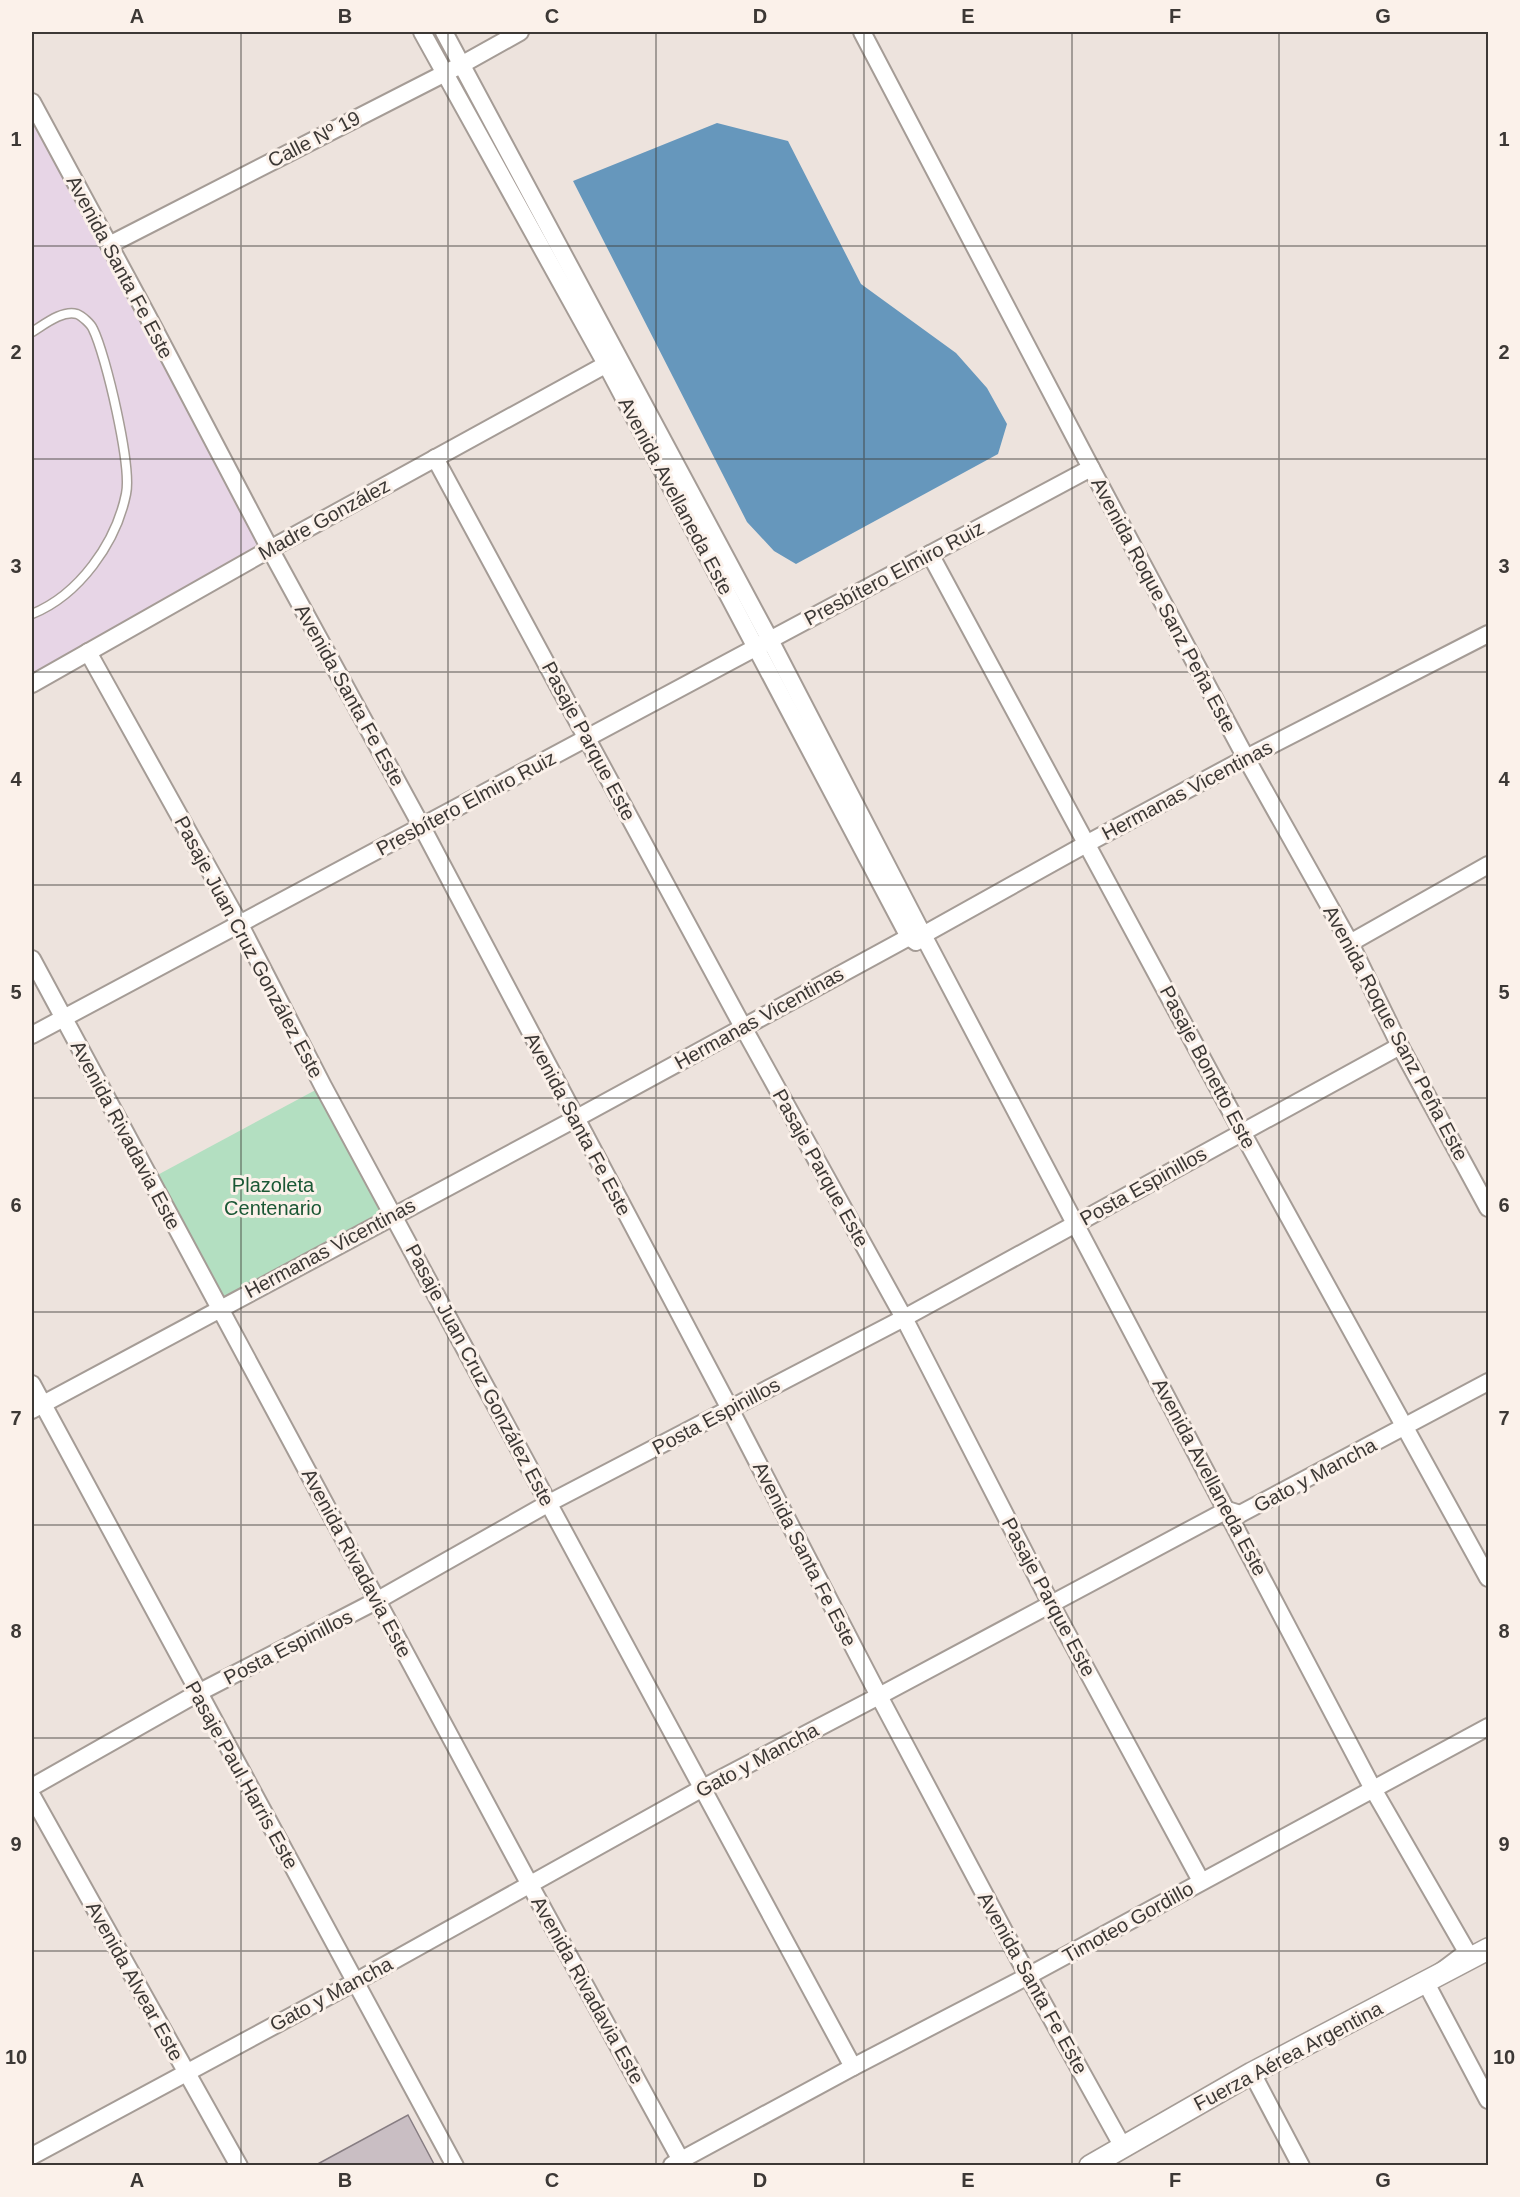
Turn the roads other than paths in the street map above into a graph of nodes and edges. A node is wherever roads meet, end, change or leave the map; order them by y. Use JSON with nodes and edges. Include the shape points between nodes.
{"nodes":[{"id":1,"x":422,"y":32,"type":"edge"},
{"id":2,"x":444,"y":32,"type":"edge"},
{"id":3,"x":519,"y":32,"type":"edge"},
{"id":4,"x":862,"y":32,"type":"edge"},
{"id":5,"x":461,"y":64,"type":"junction"},
{"id":6,"x":445,"y":71,"type":"junction"},
{"id":7,"x":32,"y":102,"type":"edge"},
{"id":8,"x":109,"y":245,"type":"junction"},
{"id":9,"x":32,"y":332,"type":"edge"},
{"id":10,"x":613,"y":361,"type":"junction"},
{"id":11,"x":435,"y":458,"type":"junction"},
{"id":12,"x":1091,"y":468,"type":"junction"},
{"id":13,"x":270,"y":549,"type":"junction"},
{"id":14,"x":930,"y":554,"type":"junction"},
{"id":15,"x":32,"y":614,"type":"edge"},
{"id":16,"x":1488,"y":634,"type":"edge"},
{"id":17,"x":762,"y":643,"type":"junction"},
{"id":18,"x":88,"y":652,"type":"junction"},
{"id":19,"x":32,"y":684,"type":"edge"},
{"id":20,"x":588,"y":738,"type":"junction"},
{"id":21,"x":1246,"y":758,"type":"junction"},
{"id":22,"x":423,"y":827,"type":"junction"},
{"id":23,"x":1088,"y":843,"type":"junction"},
{"id":24,"x":1488,"y":865,"type":"edge"},
{"id":25,"x":239,"y":923,"type":"junction"},
{"id":26,"x":916,"y":936,"type":"junction"},
{"id":27,"x":1350,"y":943,"type":"junction"},
{"id":28,"x":32,"y":959,"type":"edge"},
{"id":29,"x":64,"y":1018,"type":"junction"},
{"id":30,"x":743,"y":1027,"type":"junction"},
{"id":31,"x":32,"y":1035,"type":"edge"},
{"id":32,"x":1400,"y":1046,"type":"junction"},
{"id":33,"x":575,"y":1119,"type":"junction"},
{"id":34,"x":1242,"y":1132,"type":"junction"},
{"id":35,"x":1488,"y":1208,"type":"edge"},
{"id":36,"x":394,"y":1214,"type":"junction"},
{"id":37,"x":1075,"y":1223,"type":"junction"},
{"id":38,"x":219,"y":1308,"type":"junction"},
{"id":39,"x":904,"y":1318,"type":"junction"},
{"id":40,"x":1488,"y":1382,"type":"edge"},
{"id":41,"x":32,"y":1384,"type":"edge"},
{"id":42,"x":37,"y":1407,"type":"edge"},
{"id":43,"x":730,"y":1409,"type":"junction"},
{"id":44,"x":1405,"y":1428,"type":"junction"},
{"id":45,"x":549,"y":1503,"type":"junction"},
{"id":46,"x":1227,"y":1510,"type":"junction"},
{"id":47,"x":1488,"y":1578,"type":"edge"},
{"id":48,"x":378,"y":1600,"type":"junction"},
{"id":49,"x":1051,"y":1604,"type":"junction"},
{"id":50,"x":198,"y":1694,"type":"junction"},
{"id":51,"x":879,"y":1696,"type":"junction"},
{"id":52,"x":1488,"y":1727,"type":"edge"},
{"id":53,"x":32,"y":1787,"type":"edge"},
{"id":54,"x":701,"y":1789,"type":"junction"},
{"id":55,"x":1373,"y":1790,"type":"junction"},
{"id":56,"x":32,"y":1796,"type":"edge"},
{"id":57,"x":1201,"y":1881,"type":"junction"},
{"id":58,"x":530,"y":1885,"type":"junction"},
{"id":59,"x":1488,"y":1949,"type":"edge"},
{"id":60,"x":1028,"y":1976,"type":"junction"},
{"id":61,"x":356,"y":1982,"type":"junction"},
{"id":62,"x":1426,"y":1983,"type":"junction"},
{"id":63,"x":853,"y":2067,"type":"junction"},
{"id":64,"x":186,"y":2072,"type":"junction"},
{"id":65,"x":1252,"y":2073,"type":"junction"},
{"id":66,"x":1488,"y":2100,"type":"edge"},
{"id":67,"x":1123,"y":2147,"type":"junction"},
{"id":68,"x":32,"y":2156,"type":"edge"},
{"id":69,"x":679,"y":2164,"type":"edge"},
{"id":70,"x":239,"y":2166,"type":"edge"},
{"id":71,"x":455,"y":2166,"type":"edge"},
{"id":72,"x":1090,"y":2166,"type":"edge"},
{"id":73,"x":1301,"y":2166,"type":"edge"}],
"edges":[{"from":1,"to":6,"type":"street","name":"Avenida Avellaneda Este"},
{"from":2,"to":5,"type":"street","name":"Avenida Avellaneda Este"},
{"from":3,"to":5,"type":"street","name":"Calle Nº 19"},
{"from":4,"to":12,"type":"street","name":"Avenida Roque Sanz Peña Este"},
{"from":5,"to":6,"type":"street","name":"Calle Nº 19"},
{"from":5,"to":10,"type":"street","name":"Avenida Avellaneda Este"},
{"from":6,"to":8,"type":"street","name":"Calle Nº 19"},
{"from":6,"to":10,"type":"street","name":"Avenida Avellaneda Este"},
{"from":7,"to":8,"type":"street","name":"Avenida Santa Fe Este"},
{"from":8,"to":13,"type":"street","name":"Avenida Santa Fe Este"},
{"from":9,"to":15,"type":"lane","via":[[66,313],[79,315],[93,327],[125,453],[127,490],[121,516],[91,570],[48,607]]},
{"from":10,"to":11,"type":"street","name":"Madre González"},
{"from":10,"to":17,"type":"street","name":"Avenida Avellaneda Este"},
{"from":11,"to":13,"type":"street","name":"Madre González"},
{"from":11,"to":20,"type":"street","name":"Pasaje Parque Este"},
{"from":12,"to":14,"type":"street","name":"Presbítero Elmiro Ruiz"},
{"from":12,"to":21,"type":"street","name":"Avenida Roque Sanz Peña Este"},
{"from":13,"to":18,"type":"street","name":"Madre González"},
{"from":13,"to":22,"type":"street","name":"Avenida Santa Fe Este"},
{"from":14,"to":17,"type":"street","name":"Presbítero Elmiro Ruiz"},
{"from":14,"to":23,"type":"street","name":"Pasaje Bonetto Este"},
{"from":16,"to":21,"type":"street","name":"Hermanas Vicentinas"},
{"from":17,"to":20,"type":"street","name":"Presbítero Elmiro Ruiz"},
{"from":17,"to":26,"type":"street","name":"Avenida Avellaneda Este"},
{"from":18,"to":19,"type":"street","name":"Madre González"},
{"from":18,"to":25,"type":"street","name":"Pasaje Juan Cruz González Este"},
{"from":20,"to":22,"type":"street","name":"Presbítero Elmiro Ruiz"},
{"from":20,"to":30,"type":"street","name":"Pasaje Parque Este"},
{"from":21,"to":23,"type":"street","name":"Hermanas Vicentinas"},
{"from":21,"to":27,"type":"street","name":"Avenida Roque Sanz Peña Este"},
{"from":22,"to":25,"type":"street","name":"Presbítero Elmiro Ruiz"},
{"from":22,"to":33,"type":"street","name":"Avenida Santa Fe Este"},
{"from":23,"to":26,"type":"street","name":"Hermanas Vicentinas"},
{"from":23,"to":34,"type":"street","name":"Pasaje Bonetto Este"},
{"from":24,"to":27,"type":"street"},
{"from":25,"to":29,"type":"street","name":"Presbítero Elmiro Ruiz"},
{"from":25,"to":36,"type":"street","name":"Pasaje Juan Cruz González Este"},
{"from":26,"to":30,"type":"street","name":"Hermanas Vicentinas"},
{"from":26,"to":37,"type":"street","name":"Avenida Avellaneda Este","via":[[934,954]]},
{"from":27,"to":32,"type":"street","name":"Avenida Roque Sanz Peña Este"},
{"from":28,"to":29,"type":"street","name":"Avenida Rivadavia Este"},
{"from":29,"to":31,"type":"street","name":"Presbítero Elmiro Ruiz"},
{"from":29,"to":38,"type":"street","name":"Avenida Rivadavia Este"},
{"from":30,"to":33,"type":"street","name":"Hermanas Vicentinas"},
{"from":30,"to":39,"type":"street","name":"Pasaje Parque Este"},
{"from":32,"to":34,"type":"street","name":"Posta Espinillos"},
{"from":32,"to":35,"type":"street","name":"Avenida Roque Sanz Peña Este"},
{"from":33,"to":36,"type":"street","name":"Hermanas Vicentinas"},
{"from":33,"to":43,"type":"street","name":"Avenida Santa Fe Este"},
{"from":34,"to":37,"type":"street","name":"Posta Espinillos"},
{"from":34,"to":44,"type":"street","name":"Pasaje Bonetto Este"},
{"from":36,"to":38,"type":"street","name":"Hermanas Vicentinas"},
{"from":36,"to":45,"type":"street","name":"Pasaje Juan Cruz González Este"},
{"from":37,"to":39,"type":"street","name":"Posta Espinillos"},
{"from":37,"to":46,"type":"street","name":"Avenida Avellaneda Este"},
{"from":38,"to":42,"type":"street","name":"Hermanas Vicentinas"},
{"from":38,"to":48,"type":"street","name":"Avenida Rivadavia Este"},
{"from":39,"to":43,"type":"street","name":"Posta Espinillos"},
{"from":39,"to":49,"type":"street","name":"Pasaje Parque Este"},
{"from":40,"to":44,"type":"street","name":"Gato y Mancha"},
{"from":41,"to":42,"type":"street","name":"Pasaje Paul Harris Este"},
{"from":42,"to":50,"type":"street","name":"Pasaje Paul Harris Este"},
{"from":43,"to":45,"type":"street","name":"Posta Espinillos"},
{"from":43,"to":51,"type":"street","name":"Avenida Santa Fe Este"},
{"from":44,"to":46,"type":"street","name":"Gato y Mancha","via":[[1240,1514]]},
{"from":44,"to":47,"type":"street","name":"Pasaje Bonetto Este"},
{"from":45,"to":48,"type":"street","name":"Posta Espinillos"},
{"from":45,"to":54,"type":"street","name":"Pasaje Juan Cruz González Este"},
{"from":46,"to":49,"type":"street","name":"Gato y Mancha"},
{"from":46,"to":55,"type":"street","name":"Avenida Avellaneda Este"},
{"from":48,"to":50,"type":"street","name":"Posta Espinillos"},
{"from":48,"to":58,"type":"street","name":"Avenida Rivadavia Este"},
{"from":49,"to":51,"type":"street","name":"Gato y Mancha"},
{"from":49,"to":57,"type":"street","name":"Pasaje Parque Este"},
{"from":50,"to":53,"type":"street","name":"Posta Espinillos"},
{"from":50,"to":61,"type":"street","name":"Pasaje Paul Harris Este"},
{"from":51,"to":54,"type":"street","name":"Gato y Mancha"},
{"from":51,"to":60,"type":"street","name":"Avenida Santa Fe Este"},
{"from":52,"to":55,"type":"street","name":"Timoteo Gordillo"},
{"from":54,"to":58,"type":"street","name":"Gato y Mancha"},
{"from":54,"to":63,"type":"street","name":"Pasaje Juan Cruz González Este"},
{"from":55,"to":57,"type":"street","name":"Timoteo Gordillo"},
{"from":55,"to":62,"type":"street","name":"Avenida Avellaneda Este","via":[[1467,1952]]},
{"from":56,"to":64,"type":"street","name":"Avenida Alvear Este"},
{"from":57,"to":60,"type":"street","name":"Timoteo Gordillo"},
{"from":58,"to":61,"type":"street","name":"Gato y Mancha"},
{"from":58,"to":69,"type":"street","name":"Avenida Rivadavia Este"},
{"from":59,"to":62,"type":"street","name":"Fuerza Aérea Argentina"},
{"from":60,"to":63,"type":"street","name":"Timoteo Gordillo"},
{"from":60,"to":67,"type":"street","name":"Avenida Santa Fe Este"},
{"from":61,"to":64,"type":"street","name":"Gato y Mancha"},
{"from":61,"to":71,"type":"street","name":"Pasaje Paul Harris Este"},
{"from":62,"to":65,"type":"street","name":"Fuerza Aérea Argentina"},
{"from":62,"to":66,"type":"street"},
{"from":63,"to":69,"type":"street","name":"Timoteo Gordillo"},
{"from":64,"to":68,"type":"street","name":"Gato y Mancha"},
{"from":64,"to":70,"type":"street","name":"Avenida Alvear Este"},
{"from":65,"to":67,"type":"street","name":"Fuerza Aérea Argentina"},
{"from":65,"to":73,"type":"street"},
{"from":67,"to":72,"type":"street","name":"Fuerza Aérea Argentina"}]}
